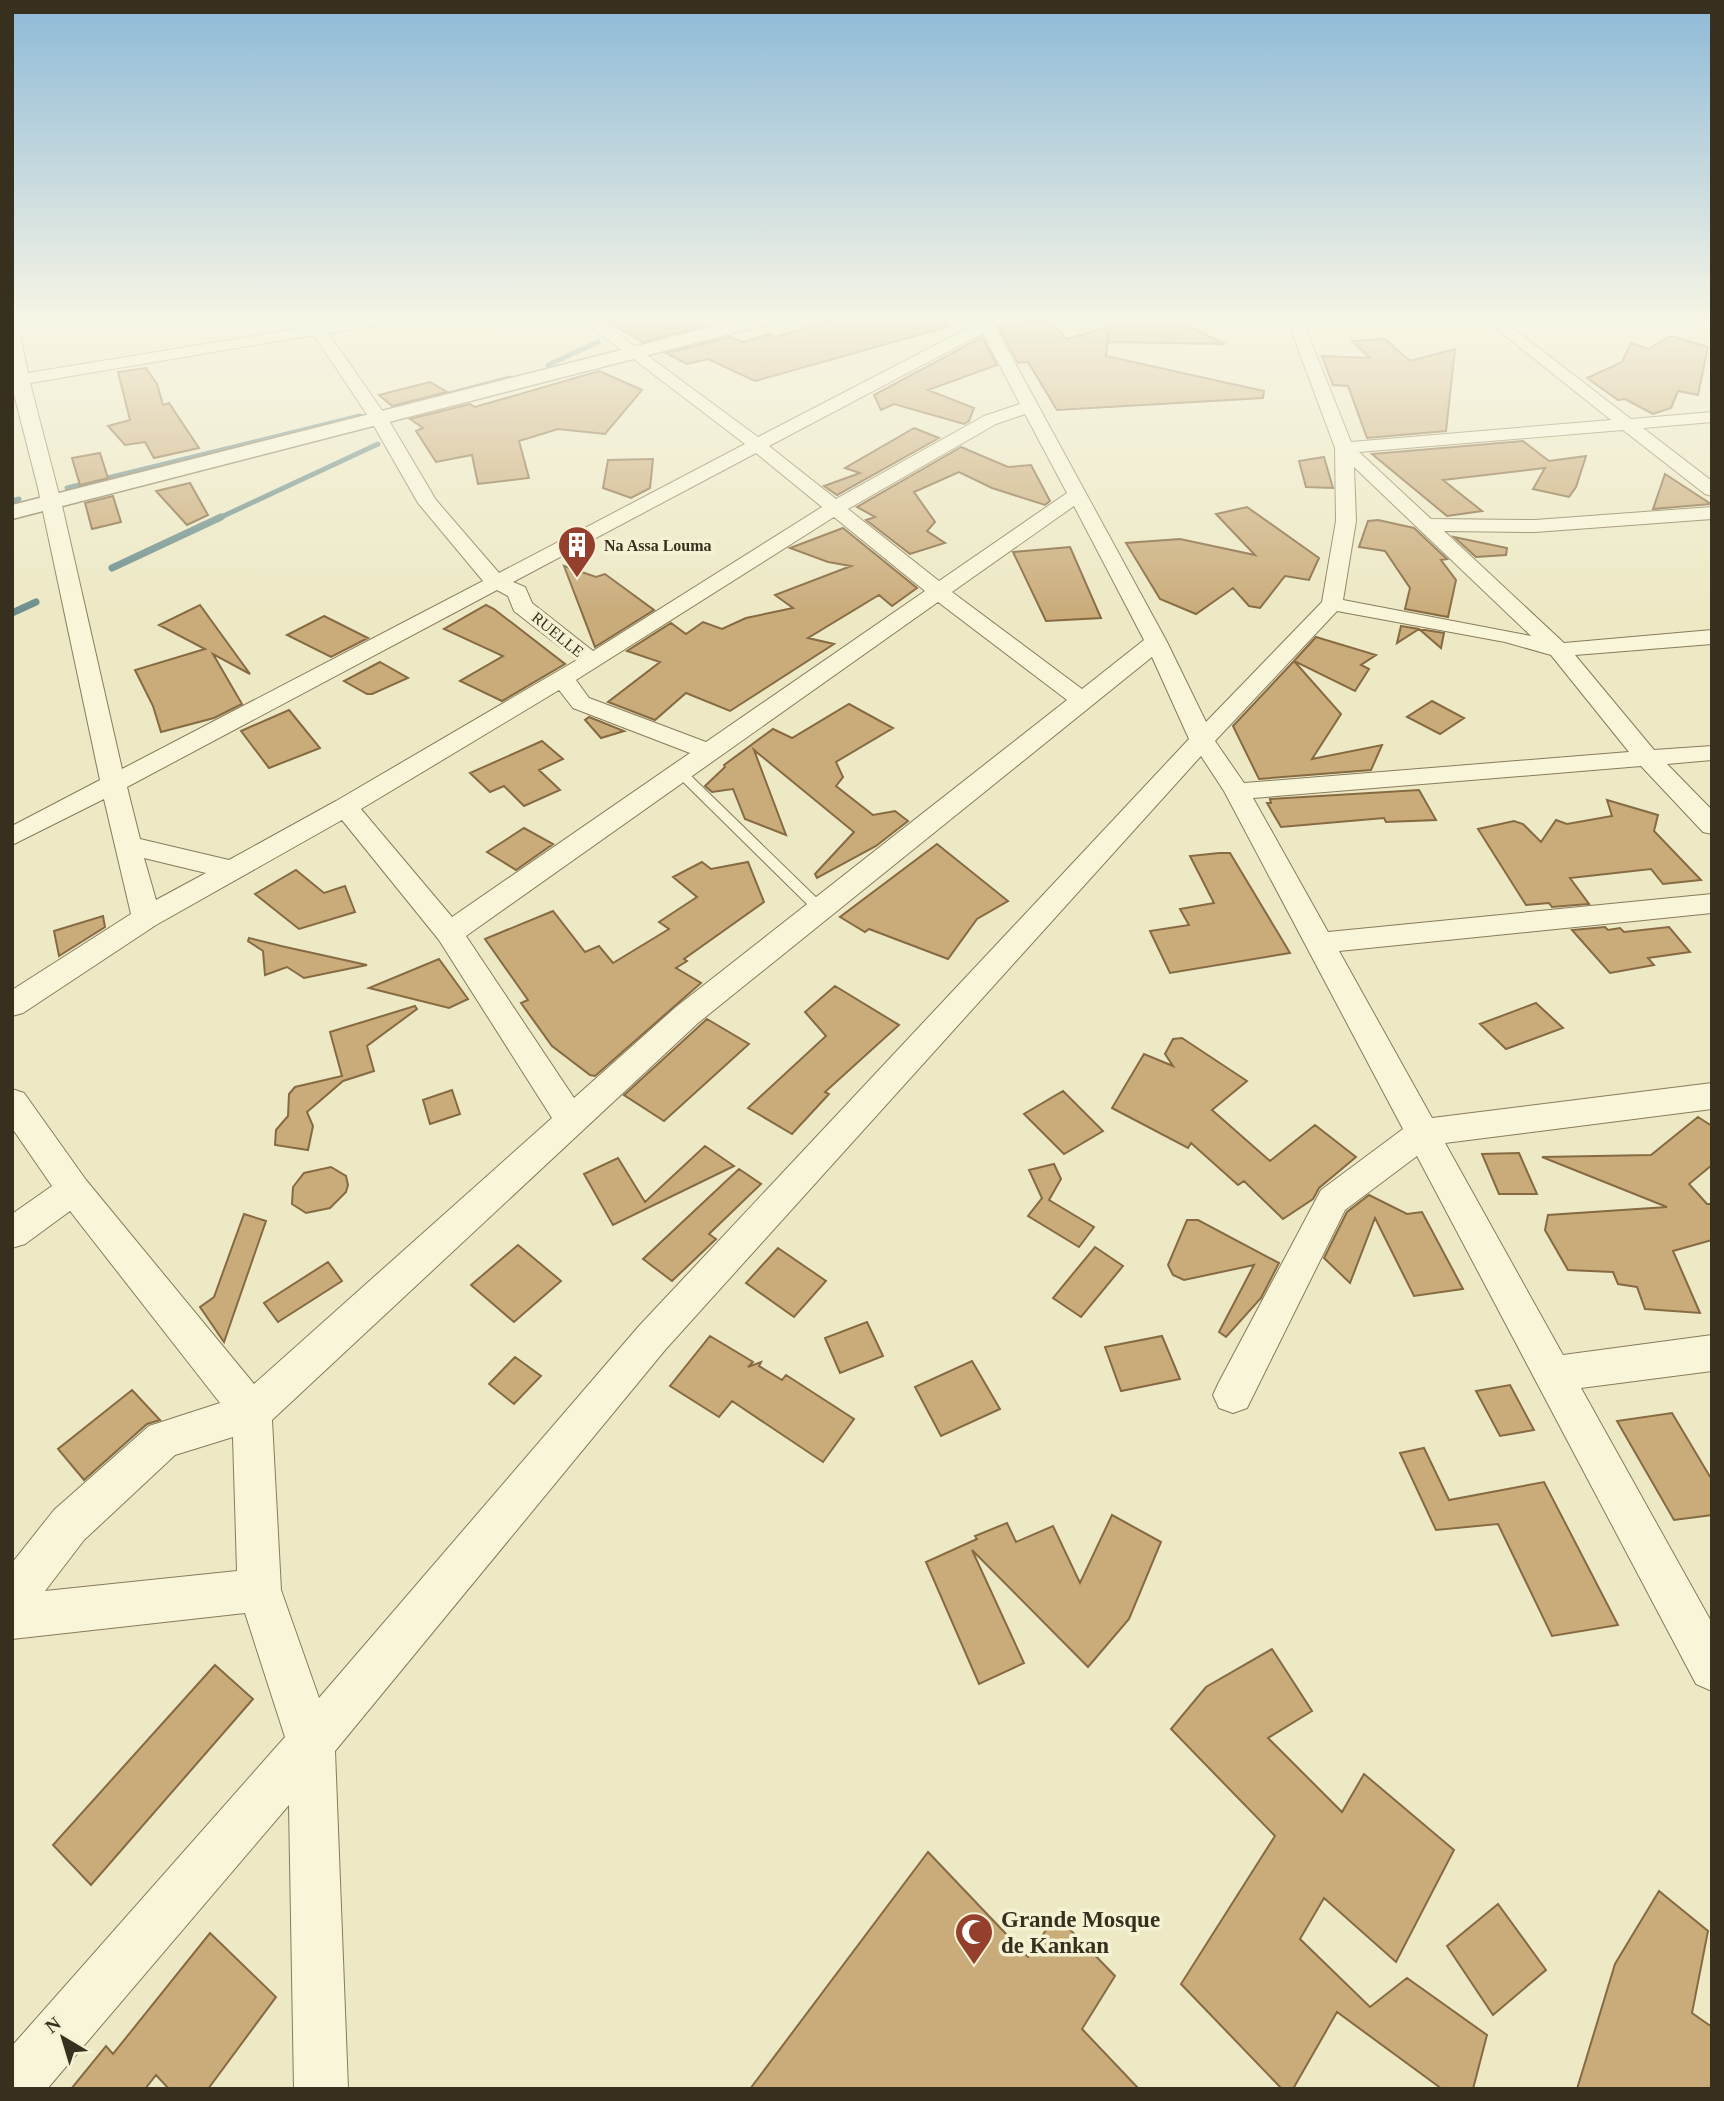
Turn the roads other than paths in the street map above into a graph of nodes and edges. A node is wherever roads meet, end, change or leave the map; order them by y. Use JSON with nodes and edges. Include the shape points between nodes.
{"nodes":[{"id":1,"x":27,"y":417,"type":"edge"},
{"id":2,"x":387,"y":417,"type":"edge"},
{"id":3,"x":719,"y":417,"type":"edge"},
{"id":4,"x":809,"y":417,"type":"edge"},
{"id":5,"x":998,"y":417,"type":"edge"},
{"id":6,"x":1036,"y":417,"type":"edge"},
{"id":7,"x":1332,"y":417,"type":"edge"},
{"id":8,"x":1617,"y":417,"type":"edge"},
{"id":9,"x":1712,"y":417,"type":"edge"},
{"id":10,"x":379,"y":419,"type":"junction"},
{"id":11,"x":1625,"y":423,"type":"junction"},
{"id":12,"x":757,"y":445,"type":"junction"},
{"id":13,"x":1344,"y":448,"type":"junction"},
{"id":14,"x":1712,"y":490,"type":"edge"},
{"id":15,"x":1077,"y":495,"type":"junction"},
{"id":16,"x":51,"y":502,"type":"junction"},
{"id":17,"x":835,"y":508,"type":"junction"},
{"id":18,"x":12,"y":512,"type":"edge"},
{"id":19,"x":1712,"y":513,"type":"edge"},
{"id":20,"x":1429,"y":525,"type":"junction"},
{"id":21,"x":495,"y":581,"type":"junction"},
{"id":22,"x":939,"y":592,"type":"junction"},
{"id":23,"x":1332,"y":604,"type":"junction"},
{"id":24,"x":1712,"y":637,"type":"edge"},
{"id":25,"x":1156,"y":642,"type":"junction"},
{"id":26,"x":1559,"y":650,"type":"junction"},
{"id":27,"x":592,"y":661,"type":"junction"},
{"id":28,"x":562,"y":678,"type":"junction"},
{"id":29,"x":1083,"y":701,"type":"junction"},
{"id":30,"x":1202,"y":740,"type":"junction"},
{"id":31,"x":709,"y":752,"type":"junction"},
{"id":32,"x":1712,"y":754,"type":"edge"},
{"id":33,"x":1647,"y":758,"type":"junction"},
{"id":34,"x":680,"y":772,"type":"junction"},
{"id":35,"x":111,"y":784,"type":"junction"},
{"id":36,"x":1237,"y":791,"type":"junction"},
{"id":37,"x":345,"y":807,"type":"junction"},
{"id":38,"x":1712,"y":826,"type":"edge"},
{"id":39,"x":12,"y":837,"type":"edge"},
{"id":40,"x":127,"y":845,"type":"junction"},
{"id":41,"x":233,"y":870,"type":"junction"},
{"id":42,"x":1712,"y":903,"type":"edge"},
{"id":43,"x":820,"y":909,"type":"junction"},
{"id":44,"x":146,"y":918,"type":"junction"},
{"id":45,"x":449,"y":933,"type":"junction"},
{"id":46,"x":1319,"y":943,"type":"junction"},
{"id":47,"x":12,"y":1005,"type":"edge"},
{"id":48,"x":1712,"y":1096,"type":"edge"},
{"id":49,"x":12,"y":1102,"type":"edge"},
{"id":50,"x":571,"y":1121,"type":"junction"},
{"id":51,"x":1422,"y":1133,"type":"junction"},
{"id":52,"x":74,"y":1190,"type":"junction"},
{"id":53,"x":12,"y":1233,"type":"edge"},
{"id":54,"x":1712,"y":1353,"type":"edge"},
{"id":55,"x":1552,"y":1374,"type":"junction"},
{"id":56,"x":1233,"y":1395,"type":"dead end"},
{"id":57,"x":252,"y":1412,"type":"junction"},
{"id":58,"x":259,"y":1590,"type":"junction"},
{"id":59,"x":12,"y":1600,"type":"edge"},
{"id":60,"x":12,"y":1617,"type":"edge"},
{"id":61,"x":1712,"y":1668,"type":"edge"},
{"id":62,"x":311,"y":1743,"type":"junction"},
{"id":63,"x":12,"y":2088,"type":"edge"},
{"id":64,"x":321,"y":2089,"type":"edge"}],
"edges":[{"from":1,"to":16,"type":"street"},
{"from":2,"to":10,"type":"street"},
{"from":3,"to":12,"type":"street"},
{"from":4,"to":12,"type":"street"},
{"from":5,"to":17,"type":"street"},
{"from":6,"to":15,"type":"street"},
{"from":7,"to":13,"type":"street"},
{"from":8,"to":11,"type":"street"},
{"from":9,"to":11,"type":"street"},
{"from":10,"to":16,"type":"street"},
{"from":10,"to":21,"type":"street","name":"RUELLE","via":[[428,503]]},
{"from":11,"to":13,"type":"street"},
{"from":11,"to":14,"type":"street"},
{"from":12,"to":17,"type":"street"},
{"from":12,"to":21,"type":"street"},
{"from":13,"to":20,"type":"street"},
{"from":13,"to":23,"type":"street","via":[[1346,521]]},
{"from":15,"to":22,"type":"street"},
{"from":15,"to":25,"type":"street"},
{"from":16,"to":18,"type":"street"},
{"from":16,"to":35,"type":"street"},
{"from":17,"to":22,"type":"street"},
{"from":17,"to":27,"type":"street"},
{"from":19,"to":20,"type":"street","via":[[1535,526]]},
{"from":20,"to":26,"type":"street"},
{"from":21,"to":27,"type":"street","name":"RUELLE","via":[[517,592],[522,606]]},
{"from":21,"to":35,"type":"street"},
{"from":22,"to":29,"type":"street"},
{"from":22,"to":31,"type":"street"},
{"from":23,"to":26,"type":"street"},
{"from":23,"to":30,"type":"street"},
{"from":24,"to":26,"type":"street"},
{"from":25,"to":29,"type":"street"},
{"from":25,"to":30,"type":"street"},
{"from":26,"to":33,"type":"street"},
{"from":27,"to":28,"type":"street"},
{"from":28,"to":31,"type":"street","via":[[581,702]]},
{"from":28,"to":37,"type":"street"},
{"from":29,"to":43,"type":"street"},
{"from":30,"to":36,"type":"street"},
{"from":30,"to":62,"type":"street","via":[[652,1338]]},
{"from":31,"to":34,"type":"street"},
{"from":32,"to":33,"type":"street"},
{"from":33,"to":36,"type":"street"},
{"from":33,"to":38,"type":"street"},
{"from":34,"to":43,"type":"lane"},
{"from":34,"to":45,"type":"street"},
{"from":35,"to":39,"type":"street"},
{"from":35,"to":40,"type":"street"},
{"from":36,"to":46,"type":"street"},
{"from":37,"to":41,"type":"street"},
{"from":37,"to":45,"type":"street"},
{"from":40,"to":41,"type":"street"},
{"from":40,"to":44,"type":"street"},
{"from":41,"to":44,"type":"street"},
{"from":42,"to":46,"type":"street"},
{"from":43,"to":50,"type":"street","via":[[687,1015]]},
{"from":44,"to":47,"type":"street"},
{"from":45,"to":50,"type":"street"},
{"from":46,"to":51,"type":"street"},
{"from":48,"to":51,"type":"street"},
{"from":49,"to":52,"type":"street"},
{"from":50,"to":57,"type":"street"},
{"from":51,"to":55,"type":"street"},
{"from":51,"to":56,"type":"street","via":[[1333,1200]]},
{"from":52,"to":53,"type":"street"},
{"from":52,"to":57,"type":"street"},
{"from":54,"to":55,"type":"street"},
{"from":55,"to":61,"type":"street"},
{"from":57,"to":58,"type":"street"},
{"from":57,"to":59,"type":"street","via":[[163,1440],[69,1525]]},
{"from":58,"to":60,"type":"street"},
{"from":58,"to":62,"type":"street"},
{"from":62,"to":63,"type":"street"},
{"from":62,"to":64,"type":"street"}]}
